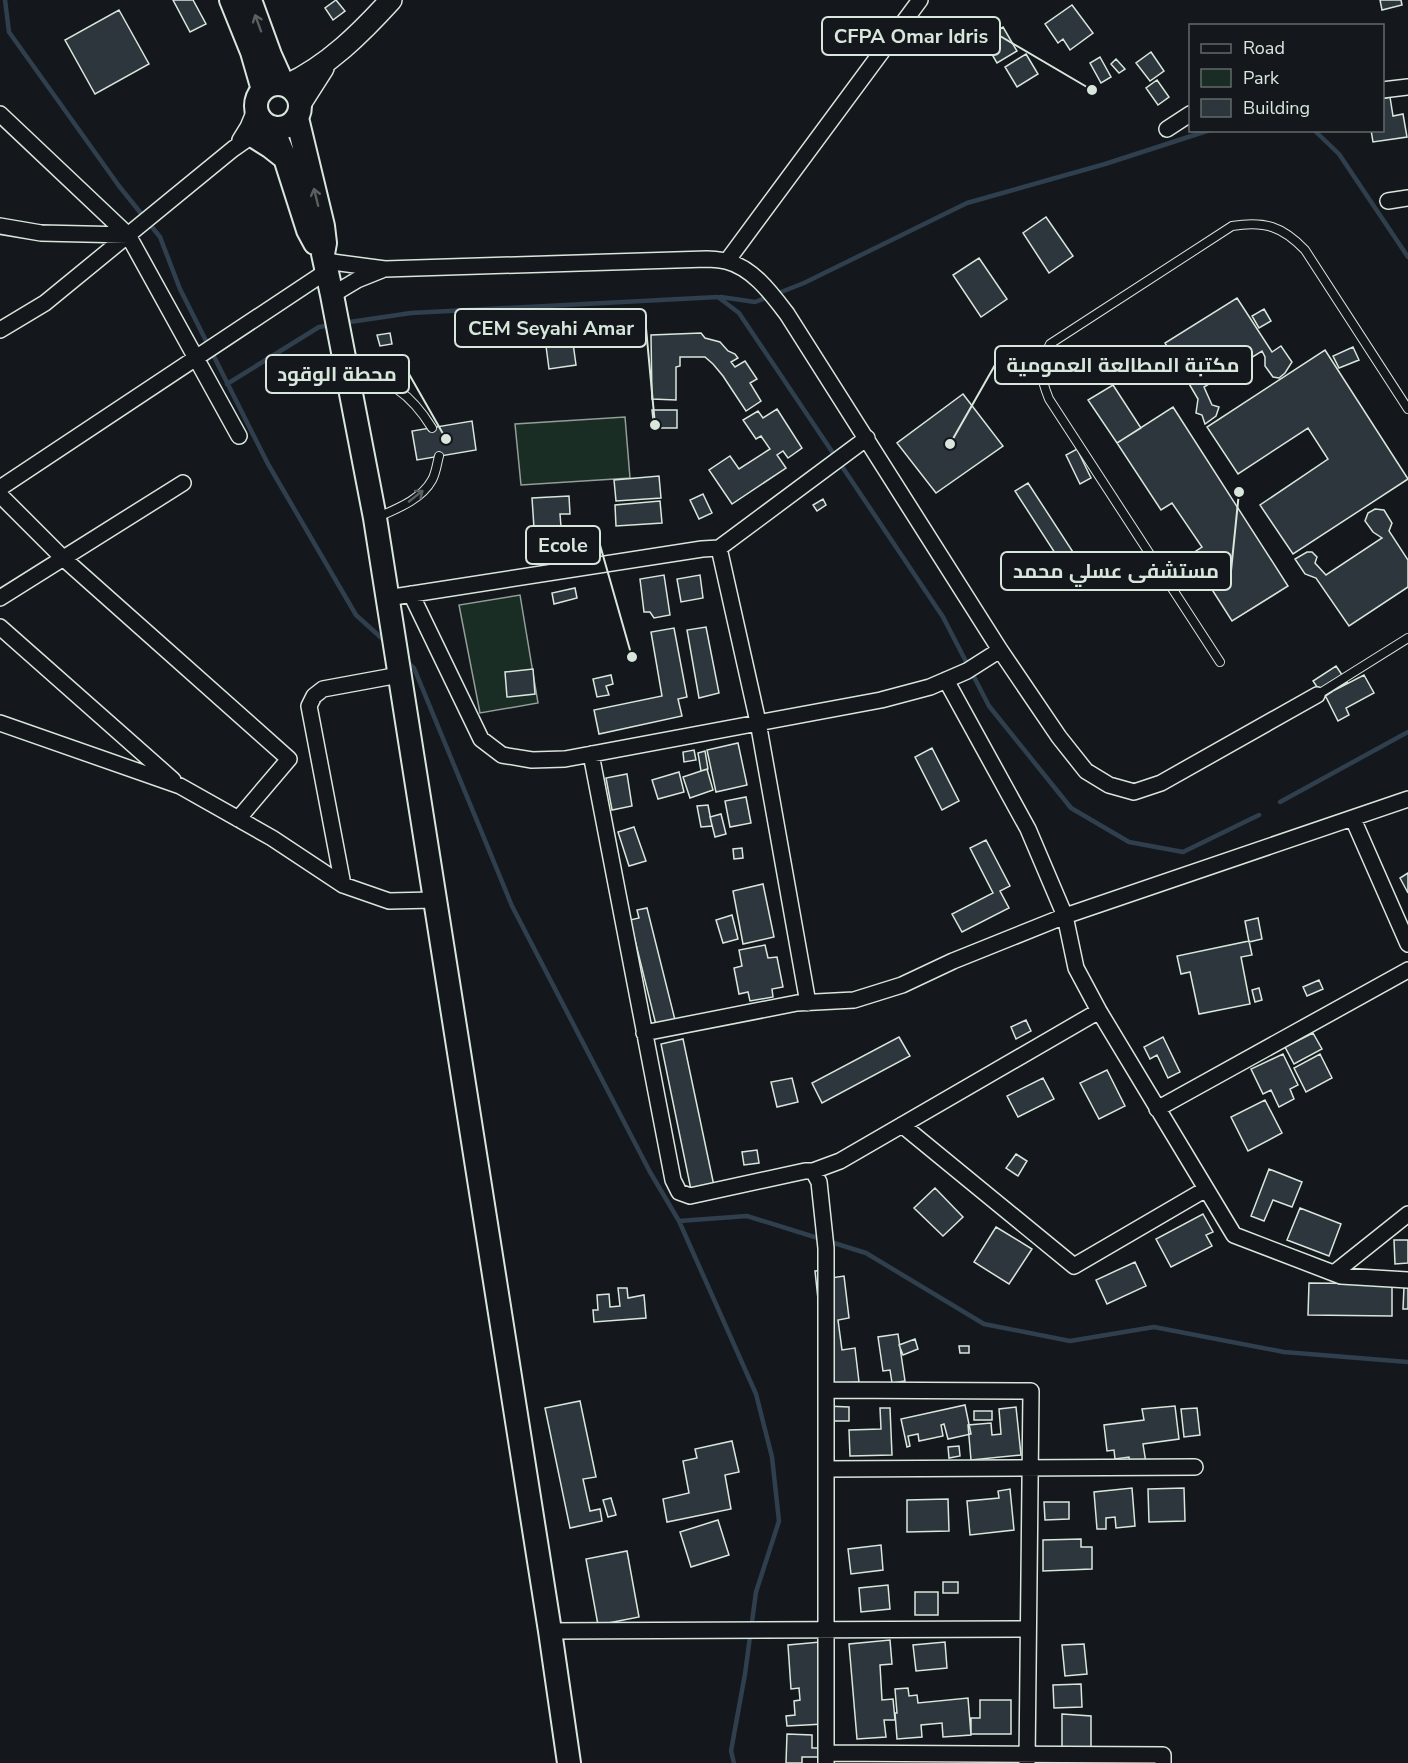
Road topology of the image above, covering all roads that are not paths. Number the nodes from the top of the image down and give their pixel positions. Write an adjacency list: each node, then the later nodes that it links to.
1 (231, 0): 8 (main road)
2 (250, 0): 8 (main road, one-way to 2)
3 (391, 0): 5 (street)
4 (920, 0): 18 (street)
5 (328, 60): 8 (street); 9 (street)
6 (1408, 87): 7 (street)
7 (1384, 90)
8 (268, 108): 9 (main road); 9 (main road); 13 (street); 13 (street); 19 (main road)
9 (298, 111): 19 (main road, one-way to 9)
10 (0, 114): 17 (street)
11 (1189, 115): 12 (street)
12 (1167, 129)
13 (233, 149): 17 (street)
14 (1408, 198): 15 (street)
15 (1388, 201)
16 (0, 226): 17 (street)
17 (128, 235): 22 (street); 23 (street)
18 (727, 261): 20 (street); 28 (street)
19 (325, 262): 20 (street); 21 (main road); 23 (street)
20 (385, 269): 21 (street)
21 (332, 295): 24 (main road)
22 (0, 330)
23 (196, 358): 27 (street); 31 (street)
24 (346, 373): 26 (lane); 33 (main road)
25 (1408, 409): 42 (lane)
26 (432, 428)
27 (238, 436)
28 (867, 438): 34 (street); 41 (street)
29 (439, 456): 33 (lane, one-way to 29)
30 (183, 483): 35 (street)
31 (0, 488)
32 (0, 495): 35 (street)
33 (375, 518): 38 (main road)
34 (719, 548): 36 (street); 46 (street)
35 (63, 558): 37 (street); 51 (street)
36 (411, 594): 38 (street); 48 (street)
37 (0, 598)
38 (387, 598): 43 (main road)
39 (0, 627): 49 (street)
40 (1408, 638): 45 (lane)
41 (1000, 650): 44 (street); 45 (street)
42 (1220, 662)
43 (399, 675): 53 (street); 54 (main road)
44 (946, 680): 46 (street); 55 (street)
45 (1317, 695)
46 (758, 722): 48 (street); 58 (street)
47 (0, 723): 49 (street)
48 (591, 754): 60 (street)
49 (180, 786): 51 (street)
50 (1408, 799): 52 (street)
51 (238, 819): 53 (street)
52 (1353, 819): 55 (street); 56 (street)
53 (343, 885): 54 (street)
54 (434, 900): 74 (main road)
55 (1065, 916): 58 (street); 59 (street)
56 (1408, 944)
57 (1408, 970): 61 (street)
58 (808, 1003): 60 (street)
59 (1099, 1011): 61 (street); 62 (street)
60 (644, 1033): 63 (street)
61 (1157, 1109): 64 (street)
62 (902, 1125): 63 (street); 64 (street)
63 (813, 1171): 68 (street)
64 (1206, 1189): 66 (street)
65 (1408, 1214): 66 (street)
66 (1334, 1273): 67 (street)
67 (1408, 1280)
68 (826, 1390): 70 (street); 71 (street)
69 (1195, 1467): 71 (street)
70 (826, 1468): 71 (street); 73 (street)
71 (1030, 1468): 72 (street)
72 (1028, 1629): 73 (street); 76 (street)
73 (826, 1630): 74 (street); 75 (street)
74 (550, 1631): 77 (main road)
75 (826, 1758): 76 (street)
76 (1027, 1759): 78 (street)
77 (569, 1763)
78 (1163, 1763)

